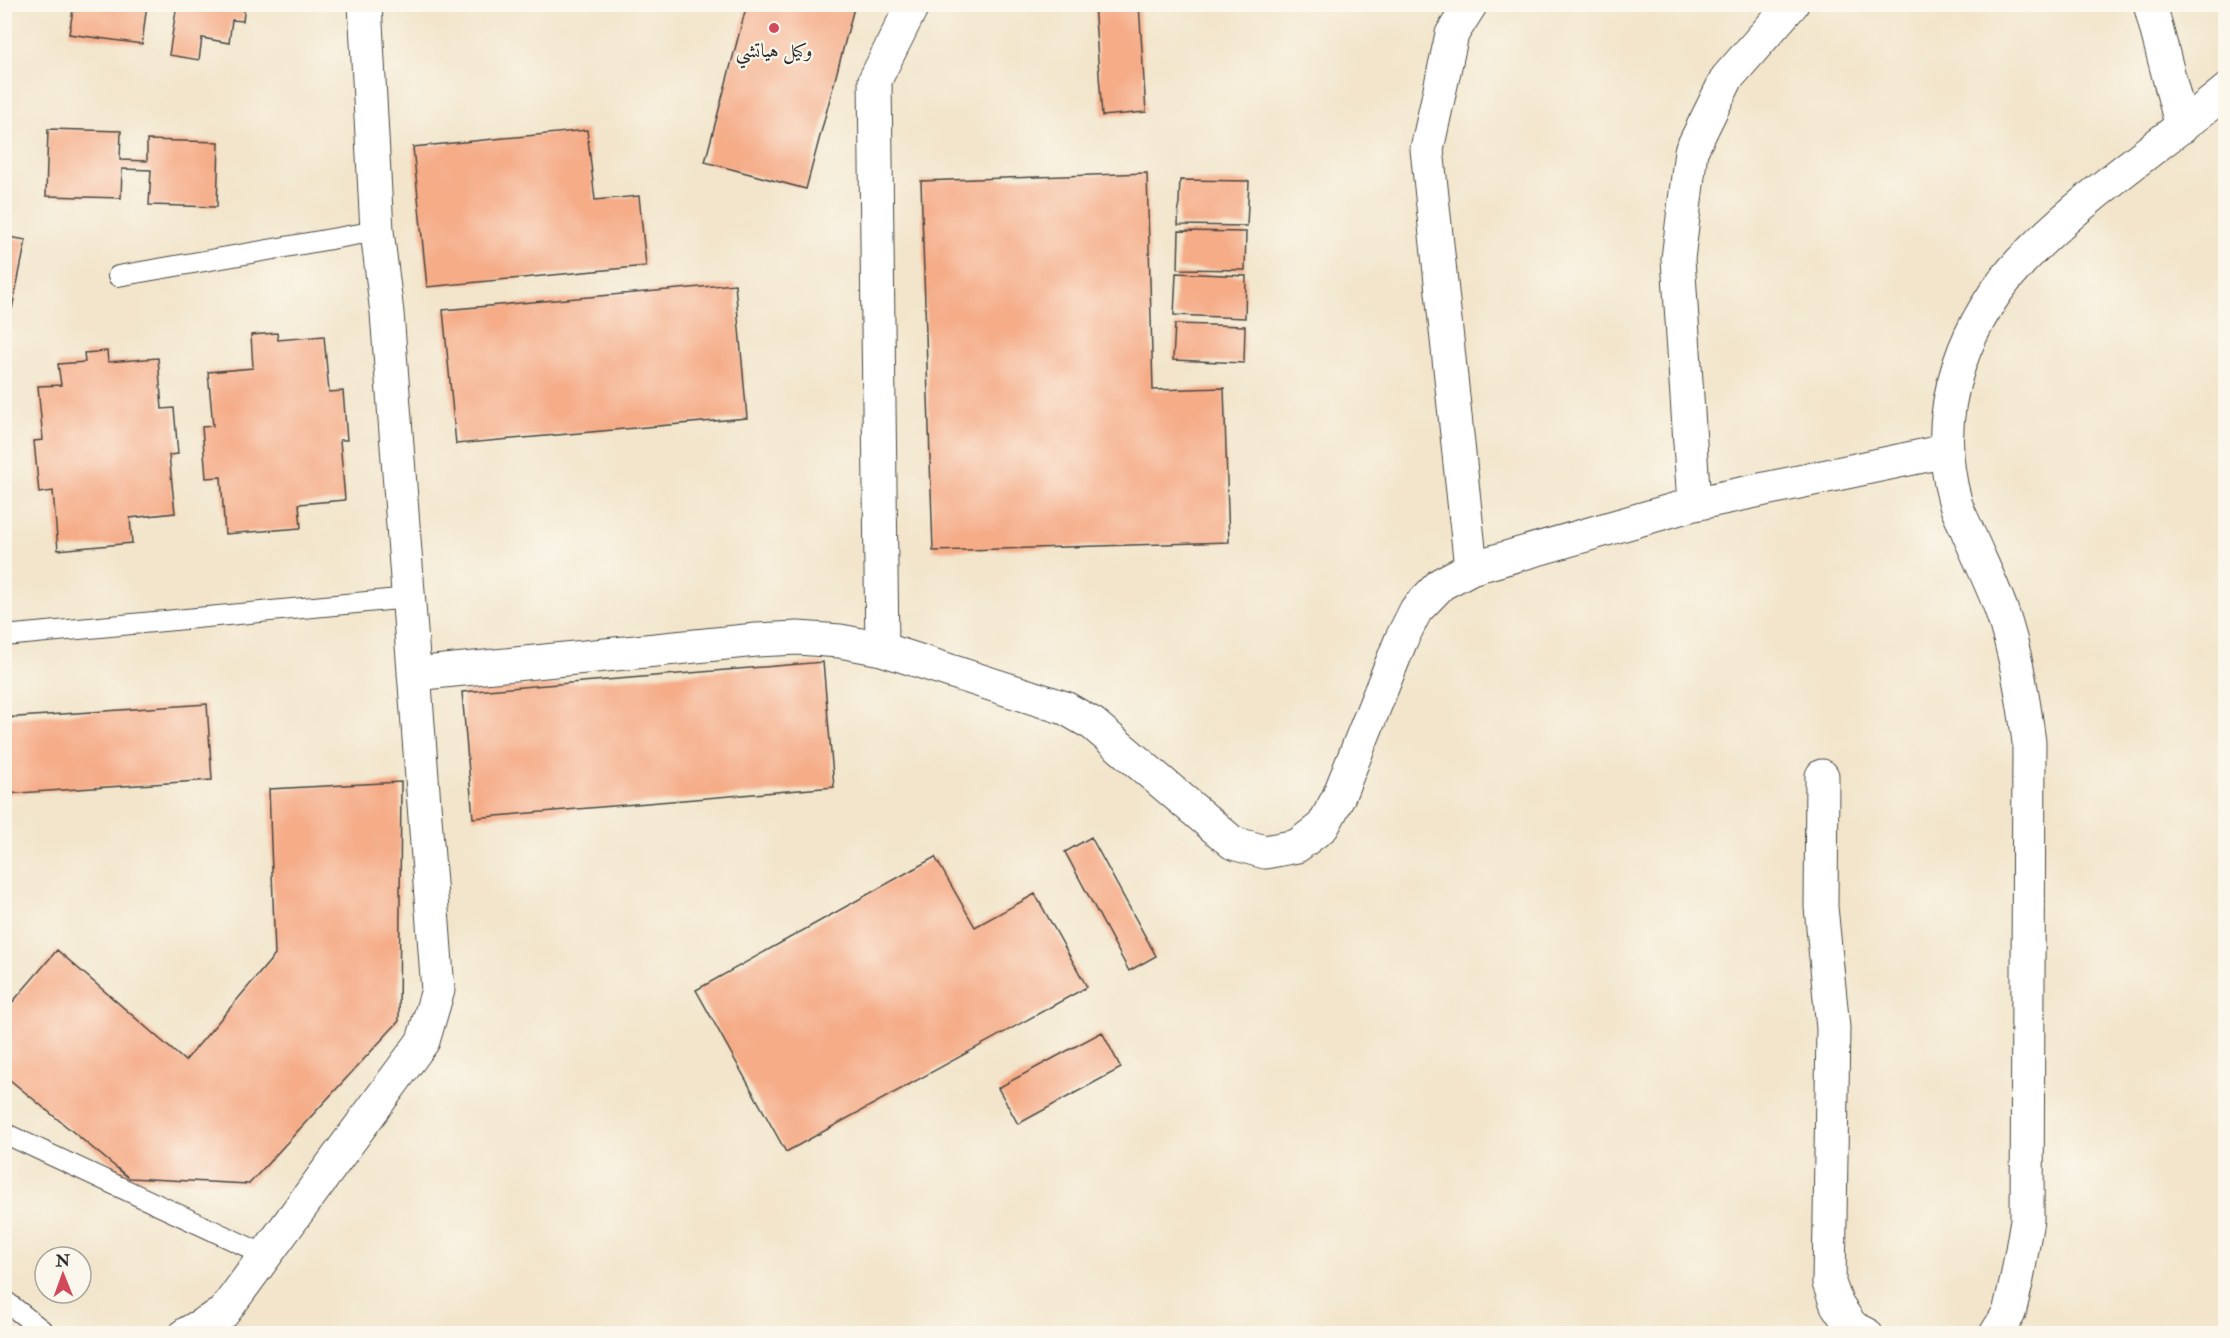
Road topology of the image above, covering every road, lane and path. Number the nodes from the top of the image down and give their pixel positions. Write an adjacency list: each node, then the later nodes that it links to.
1 (365, 4): 8 (street)
2 (913, 4): 15 (street)
3 (1471, 4): 12 (street)
4 (1792, 4): 11 (street)
5 (2150, 4): 7 (street)
6 (2226, 91): 7 (street)
7 (2182, 127): 10 (street)
8 (377, 231): 9 (lane); 13 (street)
9 (118, 276)
10 (1946, 451): 11 (street); 24 (street)
11 (1694, 504): 12 (street)
12 (1471, 568): 15 (street)
13 (409, 598): 14 (lane); 16 (street)
14 (4, 636)
15 (882, 649): 16 (street)
16 (414, 674): 19 (street)
17 (1822, 776): 23 (street)
18 (4, 1133): 19 (lane)
19 (265, 1255): 22 (street)
20 (4, 1300): 21 (lane)
21 (47, 1334)
22 (186, 1334)
23 (1866, 1334)
24 (1996, 1334)

